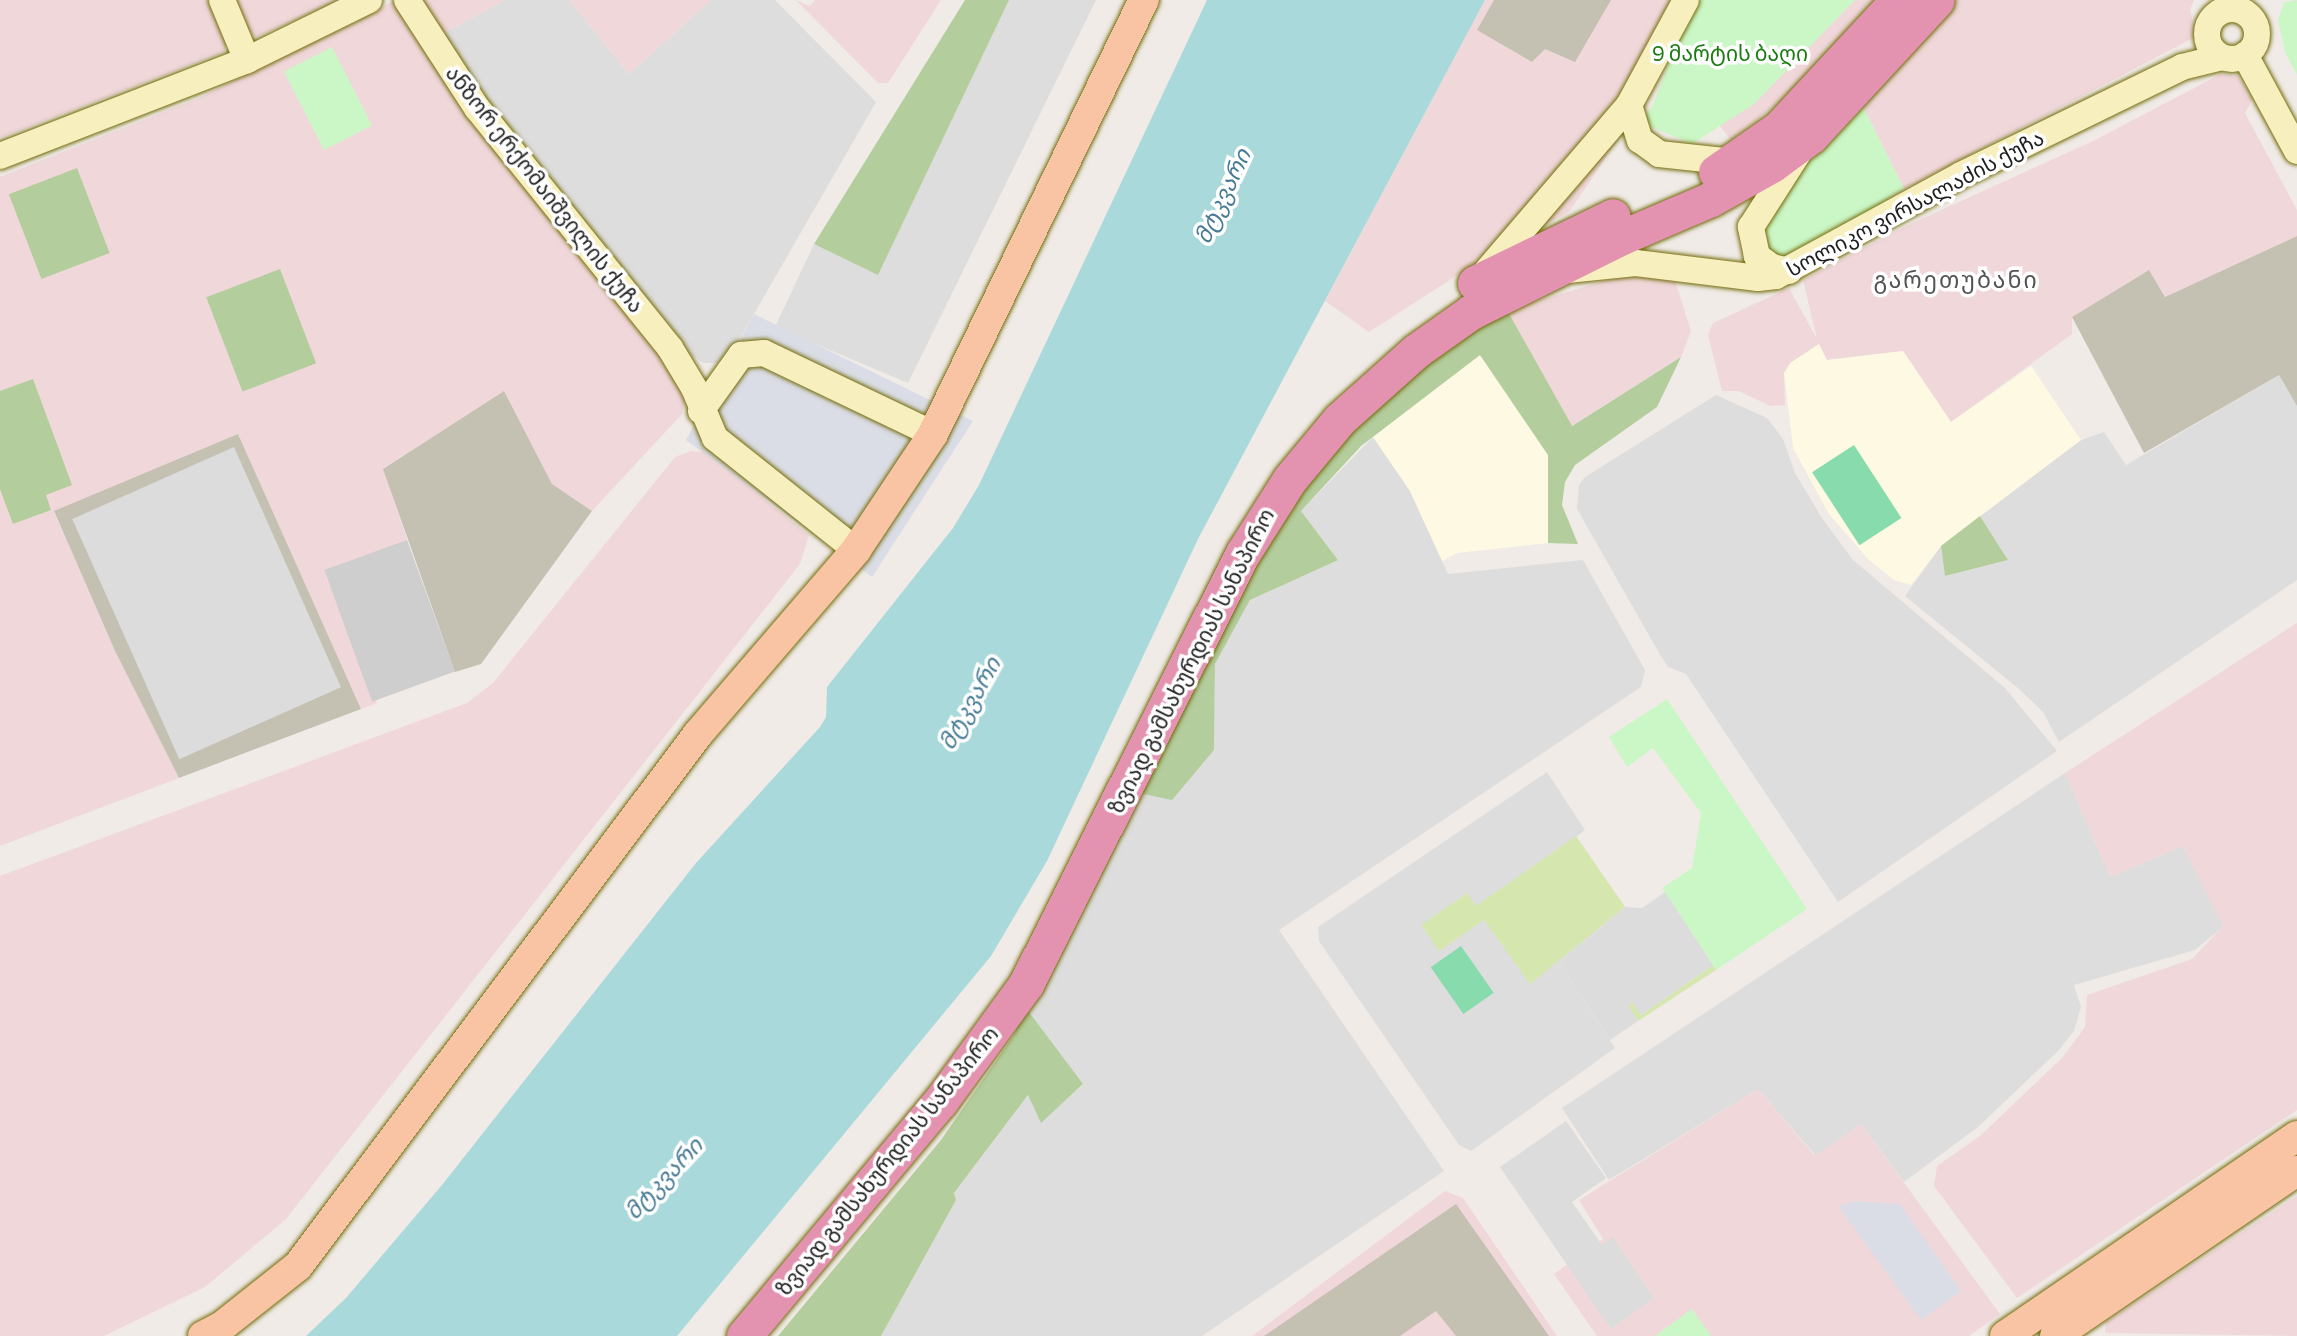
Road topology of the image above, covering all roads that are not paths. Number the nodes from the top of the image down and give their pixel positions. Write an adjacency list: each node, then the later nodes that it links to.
1 (222, 0): 11 (street)
2 (369, 0): 11 (street)
3 (407, 0): 22 (street, ანზორ ერქომაიშვილის ქუჩა)
4 (1144, 0): 24 (main road)
5 (1686, 0): 13 (street)
6 (1898, 0): 17 (highway, ზვიად გამსახურდიას სანაპირო)
7 (1937, 0): 14 (highway, ზვიად გამსახურდიას სანაპირო)
8 (2254, 10): 9 (street); 10 (street)
9 (2214, 16): 10 (street); 12 (street)
10 (2234, 56): 12 (street, სოლიკო ვირსალაძის ქუჩა); 15 (street)
11 (247, 60): 16 (street)
12 (2182, 67): 18 (street, სოლიკო ვირსალაძის ქუჩა)
13 (1629, 105): 17 (street); 20 (street)
14 (1811, 136): 18 (street); 19 (highway, ზვიად გამსახურდიას სანაპირო)
15 (2297, 151)
16 (0, 156)
17 (1734, 162): 20 (highway, ზვიად გამსახურდიას სანაპირო)
18 (1788, 271): 19 (street, სოლიკო ვირსალაძის ქუჩა)
19 (1551, 272): 30 (highway, ზვიად გამსახურდიას სანაპირო)
20 (1477, 281): 29 (highway, ზვიად გამსახურდიას სანაპირო)
21 (736, 362): 22 (street); 23 (street); 24 (street)
22 (687, 376): 23 (street, ანზორ ერქომაიშვილის ქუჩა)
23 (701, 411): 25 (street, ანზორ ერქომაიშვილის ქუჩა)
24 (933, 434): 25 (main road)
25 (856, 550): 28 (main road)
26 (2297, 1136): 31 (main road)
27 (2297, 1171): 32 (main road)
28 (203, 1336)
29 (718, 1336)
30 (744, 1336)
31 (2005, 1336)
32 (2055, 1336)

